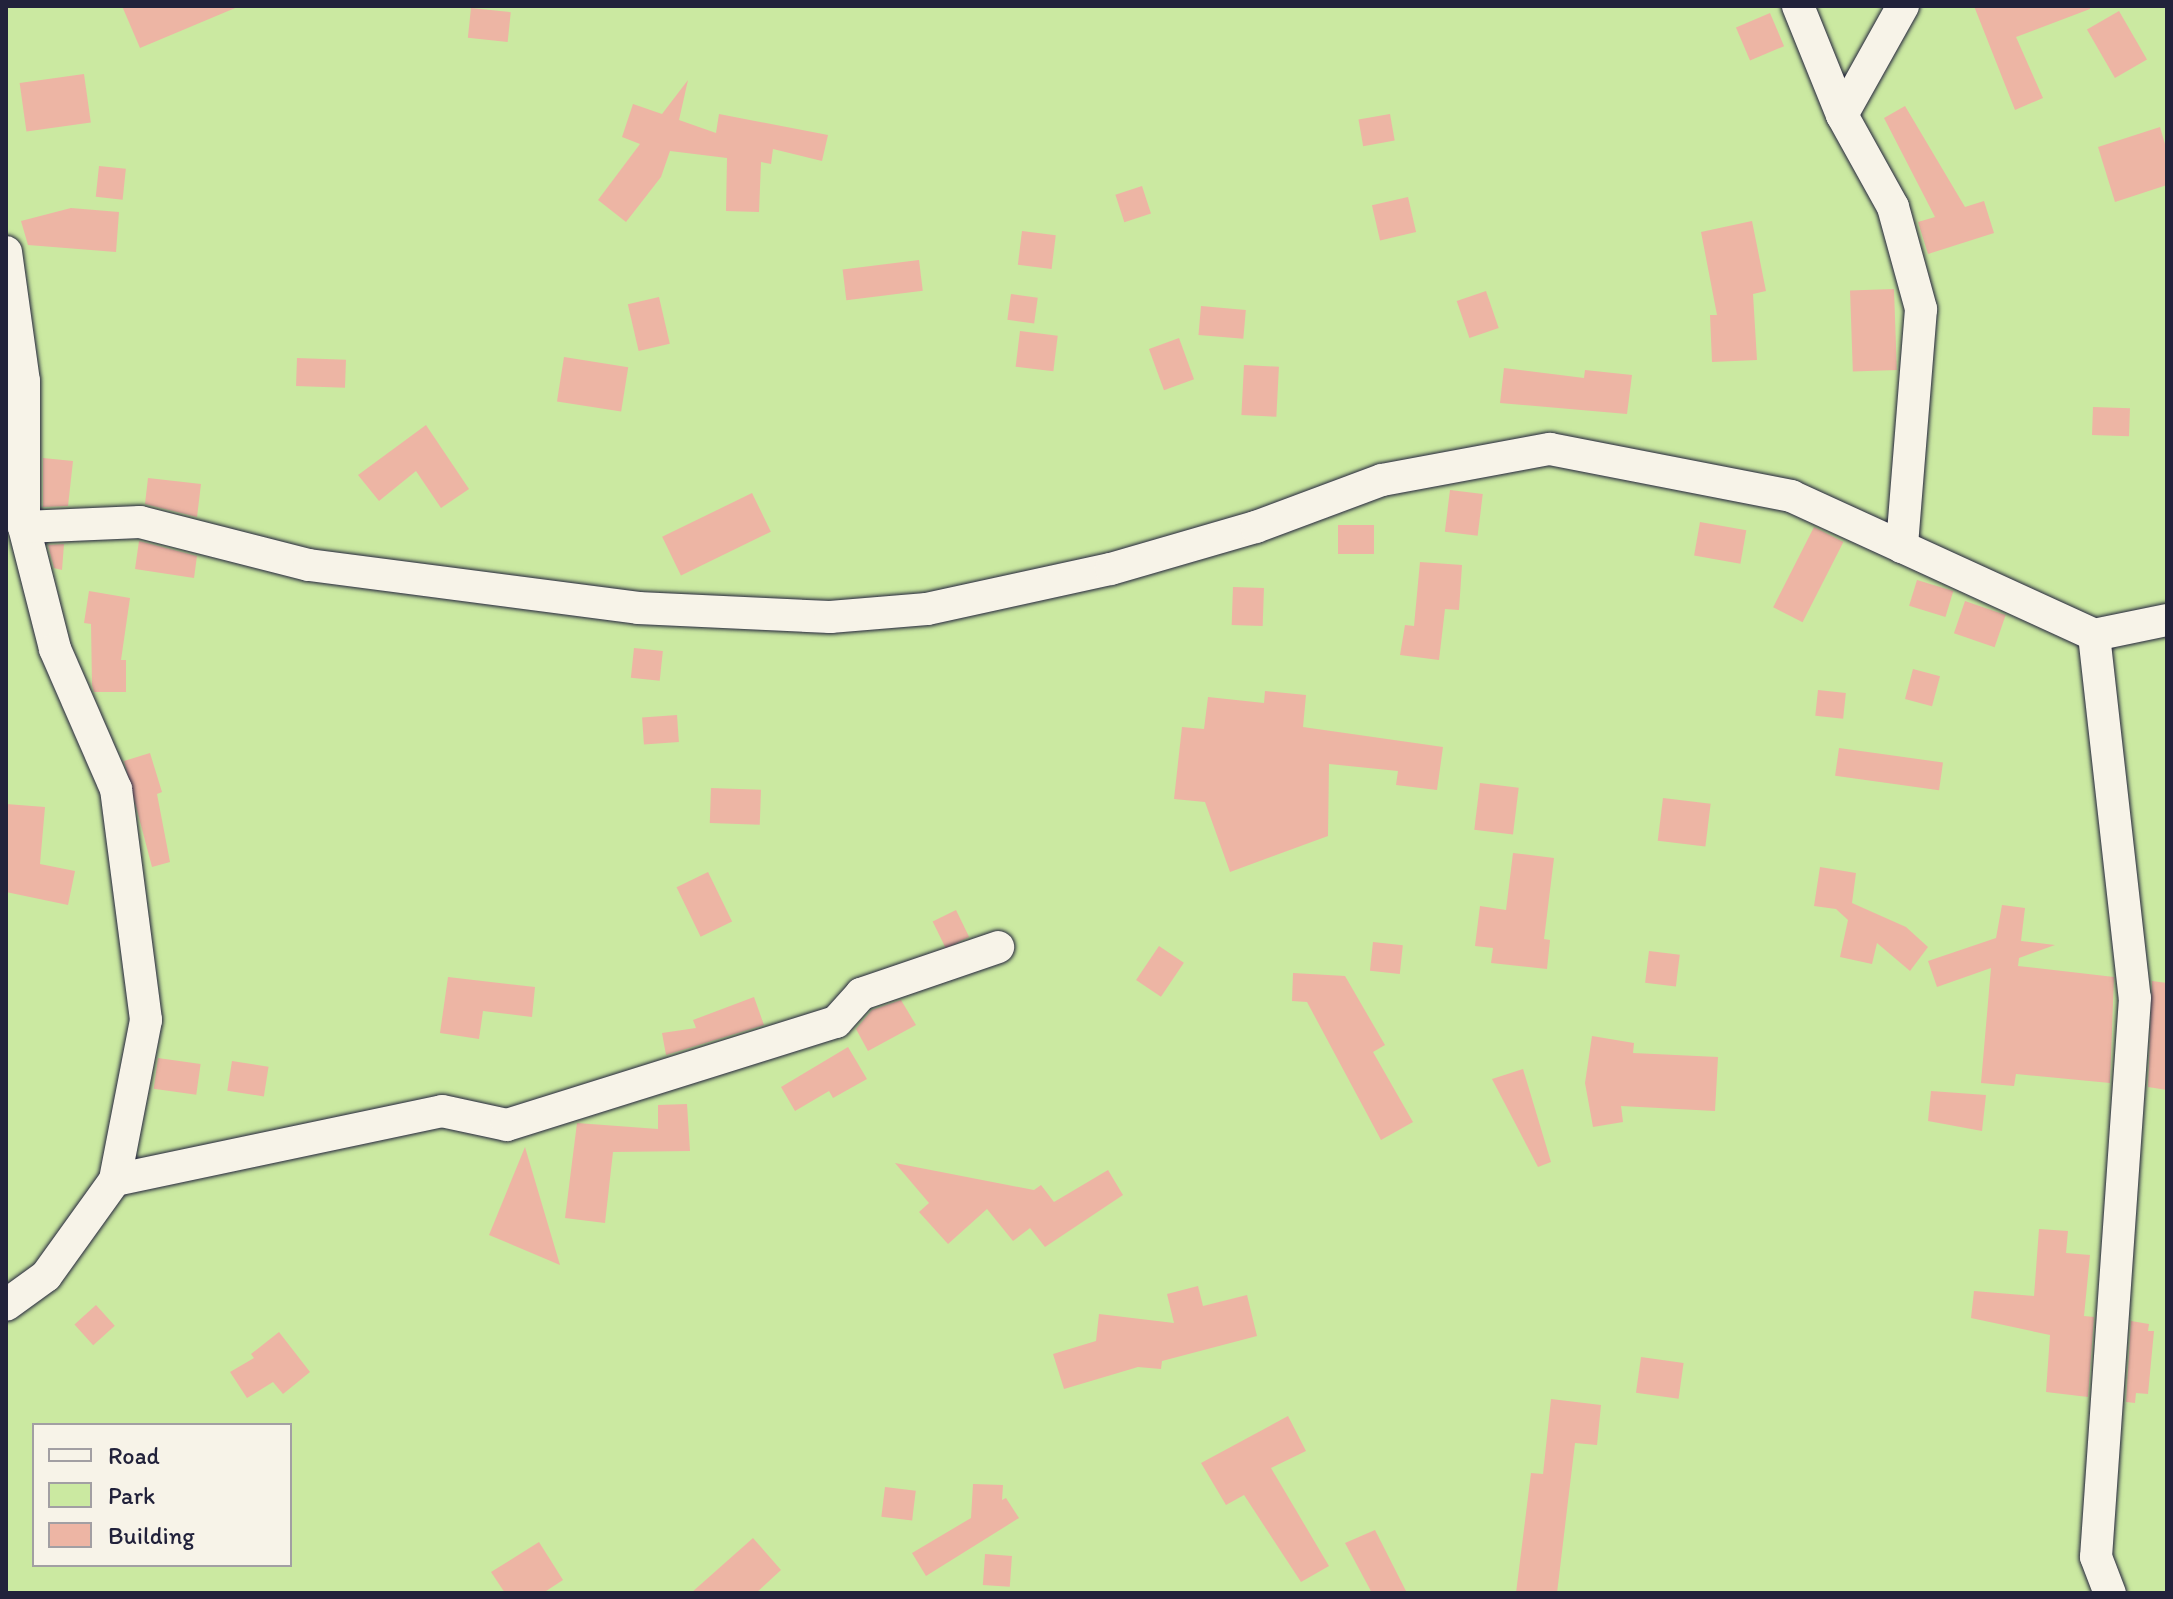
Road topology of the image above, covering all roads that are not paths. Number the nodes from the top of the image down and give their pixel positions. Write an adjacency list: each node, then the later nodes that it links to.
1 (1798, 6): 3 (street)
2 (1903, 6): 3 (street)
3 (1842, 115): 6 (street)
4 (6, 252): 5 (street)
5 (24, 527): 6 (street); 10 (street)
6 (1902, 547): 8 (street)
7 (2167, 620): 8 (street)
8 (2094, 635): 12 (street)
9 (998, 947): 10 (street)
10 (115, 1180): 11 (street)
11 (6, 1305)
12 (2110, 1593)

